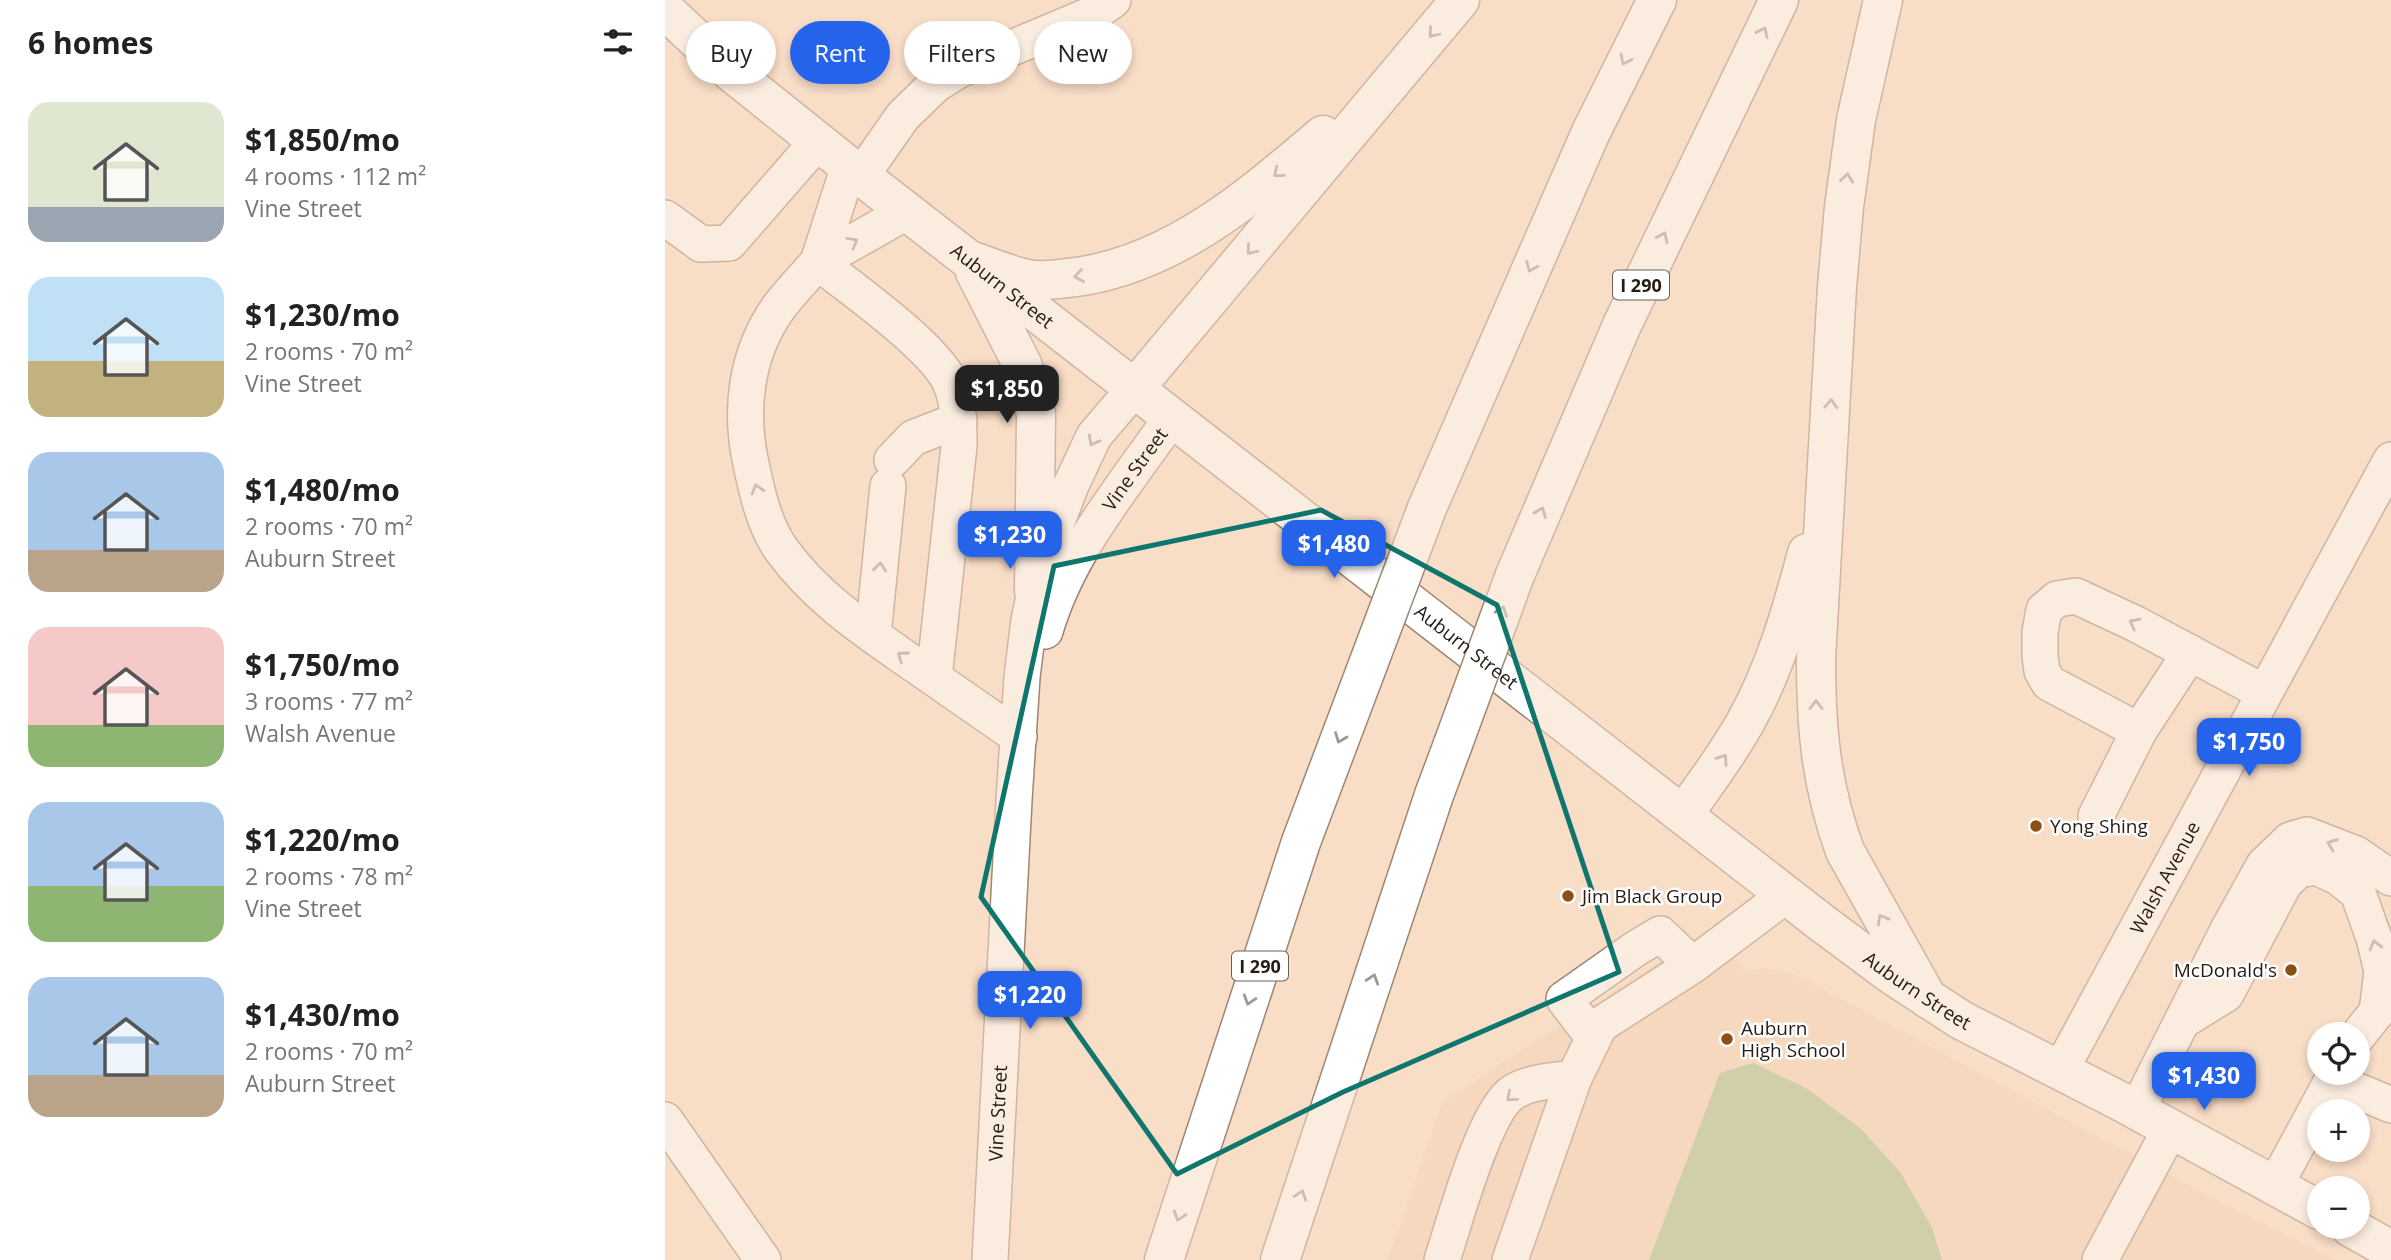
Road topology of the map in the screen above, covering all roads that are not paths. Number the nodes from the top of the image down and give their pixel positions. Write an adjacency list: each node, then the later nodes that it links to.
1 (1113, 0): 9 (street)
2 (1460, 0): 7 (main road, one-way to 7)
3 (1657, 0): 50 (main road, I 290, one-way to 50, bridge)
4 (1779, 0): 51 (main road, I 290, one-way to 4, bridge)
5 (1884, 0): 17 (main road, one-way to 5)
6 (665, 10): 8 (main road, Auburn Street)
7 (1405, 66): 12 (main road, one-way to 12); 14 (main road, one-way to 14)
8 (818, 141): 9 (main road, Auburn Street); 11 (street)
9 (855, 171): 10 (main road, Auburn Street); 13 (street)
10 (908, 211): 12 (main road, Auburn Street); 13 (street, one-way to 10)
11 (665, 218)
12 (969, 260): 14 (main road, Auburn Street); 19 (main road)
13 (817, 262): 16 (street); 20 (street, one-way to 13)
14 (1135, 388): 15 (main road, Auburn Street); 19 (street, Vine Street, one-way to 19)
15 (1172, 417): 26 (street, Vine Street); 27 (main road, Auburn Street)
16 (959, 420): 20 (street, one-way to 16); 22 (street)
17 (1829, 452): 27 (main road, one-way to 17); 33 (main road, one-way to 17)
18 (2391, 460): 23 (street, Walsh Avenue)
19 (1034, 591): 25 (street, Vine Street)
20 (873, 635): 22 (street, one-way to 20)
21 (2190, 653): 23 (street); 24 (street); 24 (street, one-way to 24)
22 (934, 678): 25 (street)
23 (2263, 692): 36 (street, Walsh Avenue)
24 (2139, 731): 28 (street)
25 (1019, 737): 26 (street, Vine Street)
26 (1014, 800): 49 (street, Vine Street)
27 (1683, 815): 31 (main road, Auburn Street)
28 (2096, 816)
29 (2338, 877): 32 (street); 34 (street, one-way to 29); 35 (street)
30 (2391, 878): 35 (street, one-way to 35)
31 (1786, 895): 33 (main road, Auburn Street); 37 (street)
32 (2391, 904)
33 (1928, 999): 36 (main road, Auburn Street)
34 (2375, 1014)
35 (2183, 1021): 41 (street)
36 (2060, 1071): 41 (main road, Auburn Street)
37 (1574, 1078): 52 (street, one-way to 52); 53 (street)
38 (2329, 1085): 44 (street)
39 (2352, 1085): 40 (street)
40 (2391, 1105)
41 (2137, 1110): 43 (main road, Auburn Street)
42 (665, 1120): 48 (street)
43 (2171, 1128): 44 (main road, Auburn Street); 54 (street)
44 (2275, 1185): 45 (main road, Auburn Street)
45 (2307, 1203)
46 (2370, 1238): 47 (main road)
47 (2391, 1250)
48 (763, 1260)
49 (990, 1260)
50 (1164, 1260)
51 (1280, 1260)
52 (1442, 1260)
53 (1510, 1260)
54 (2100, 1260)

